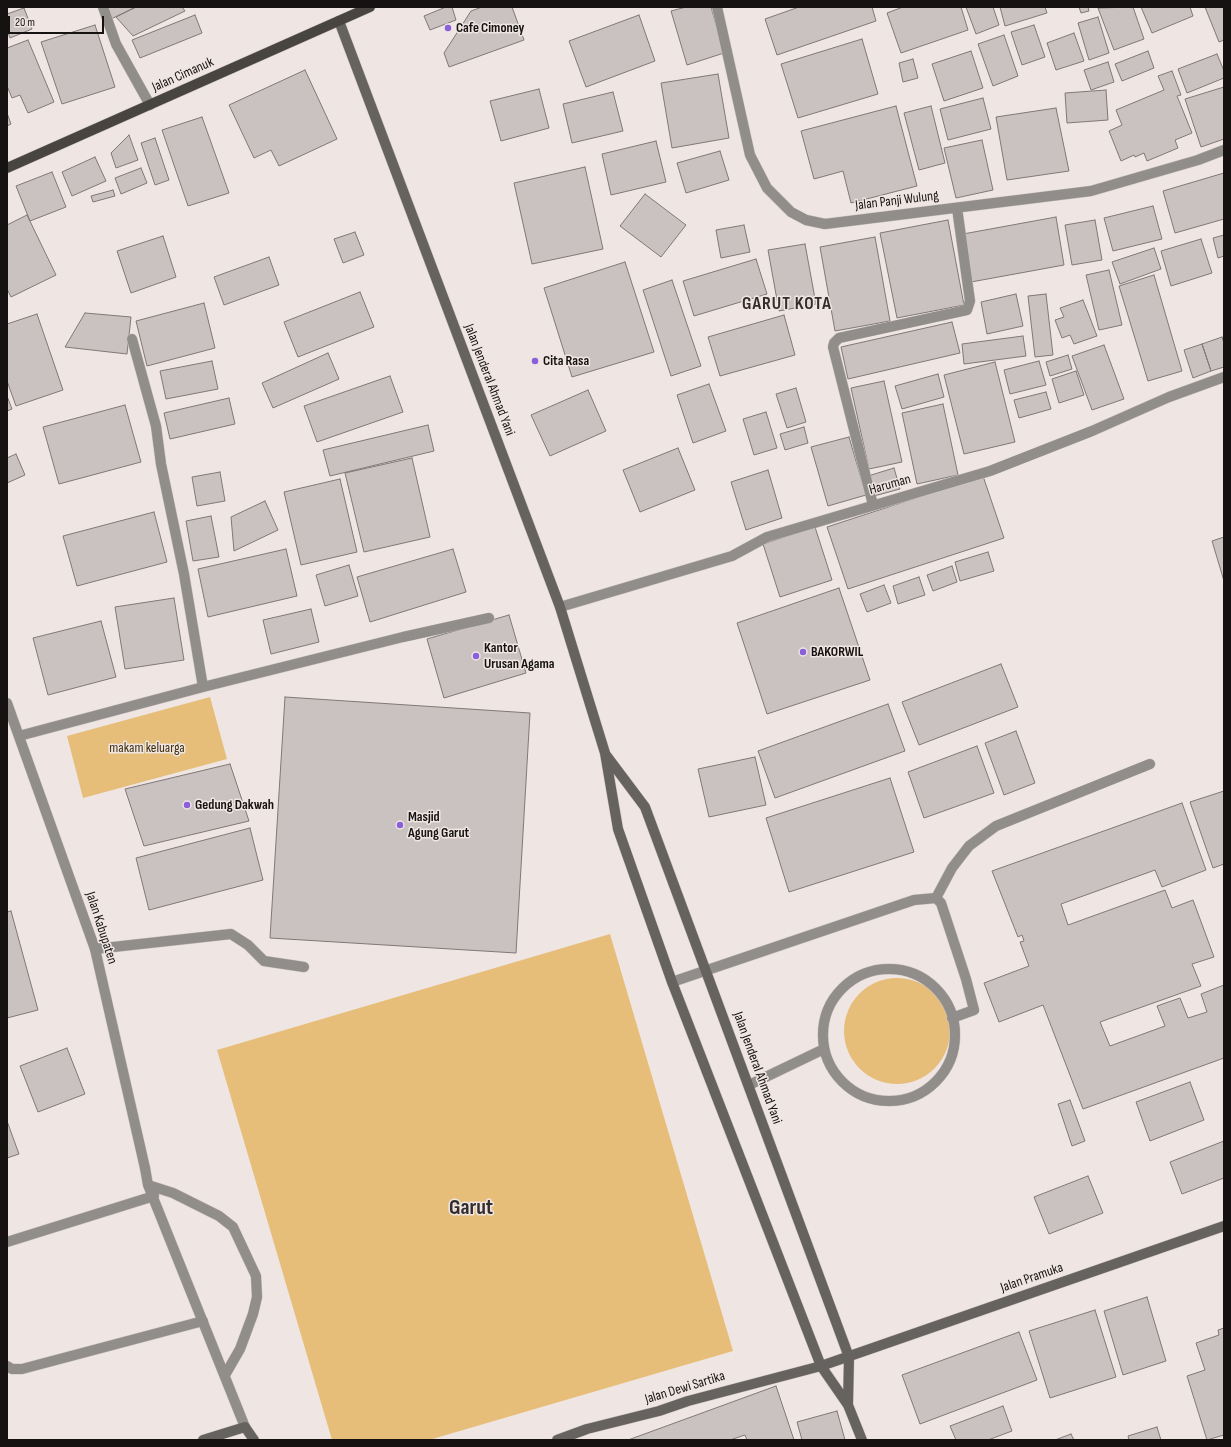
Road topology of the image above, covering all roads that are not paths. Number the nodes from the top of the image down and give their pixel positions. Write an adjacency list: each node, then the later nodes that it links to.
1 (103, 7): 5 (street)
2 (370, 7): 4 (main road, Jalan Cimanuk)
3 (717, 7): 8 (street, Jalan Panji Wulung)
4 (339, 21): 5 (main road, Jalan Cimanuk); 12 (main road, Jalan Jenderal Ahmad Yani)
5 (150, 105): 7 (main road, Jalan Cimanuk)
6 (1224, 150): 8 (street, Jalan Panji Wulung)
7 (7, 168)
8 (957, 208): 11 (street)
9 (132, 339): 14 (street)
10 (1224, 377): 11 (street, Haruman)
11 (873, 505): 12 (street, Haruman)
12 (560, 607): 18 (main road, Jalan Jenderal Ahmad Yani)
13 (488, 618): 14 (street)
14 (203, 687): 17 (street)
15 (7, 703): 16 (street, Jalan Kabupaten)
16 (9, 714): 17 (street, Jalan Kabupaten)
17 (19, 736): 21 (street, Jalan Kabupaten)
18 (605, 753): 23 (main road, Jalan Jenderal Ahmad Yani); 24 (main road, Jalan Jenderal Ahmad Yani)
19 (1150, 764): 20 (street)
20 (936, 898): 23 (street); 25 (street)
21 (95, 948): 22 (street); 28 (street, Jalan Kabupaten)
22 (304, 967)
23 (706, 971): 24 (street); 27 (main road, Jalan Jenderal Ahmad Yani)
24 (672, 982): 35 (main road, Jalan Jenderal Ahmad Yani)
25 (952, 1018): 26 (street); 26 (street)
26 (824, 1049): 27 (street)
27 (749, 1085): 33 (main road, Jalan Jenderal Ahmad Yani)
28 (148, 1185): 29 (street, Jalan Kabupaten); 36 (street)
29 (154, 1196): 31 (street); 32 (street, Jalan Kabupaten)
30 (1224, 1226): 33 (main road, Jalan Pramuka)
31 (7, 1242)
32 (203, 1321): 34 (street); 36 (street, Jalan Kabupaten)
33 (849, 1357): 35 (main road, Jalan Pramuka); 37 (main road, Jalan Jenderal Ahmad Yani)
34 (7, 1366)
35 (821, 1366): 37 (main road, Jalan Jenderal Ahmad Yani); 41 (main road, Jalan Dewi Sartika)
36 (225, 1375): 38 (street, Jalan Kabupaten)
37 (848, 1405): 42 (main road, Jalan Jenderal Ahmad Yani)
38 (245, 1427): 39 (main road); 40 (main road)
39 (203, 1440)
40 (254, 1440)
41 (557, 1440)
42 (862, 1440)

